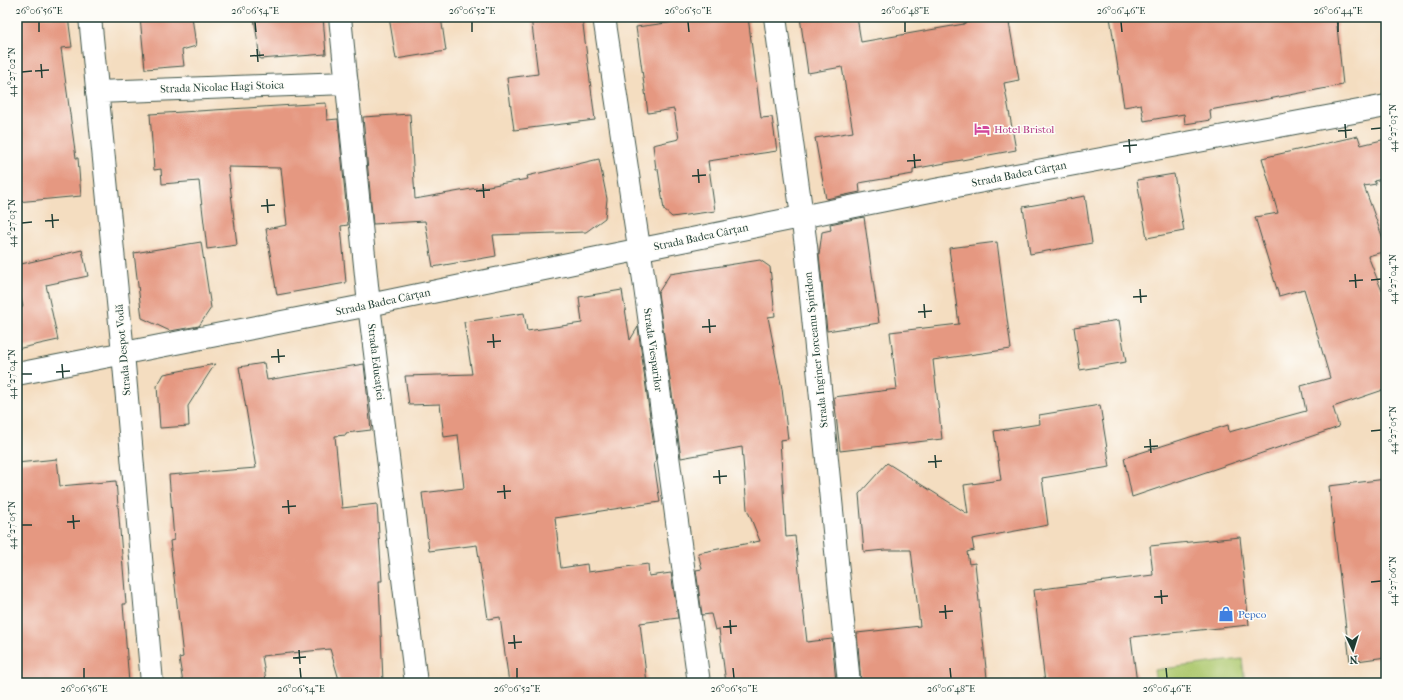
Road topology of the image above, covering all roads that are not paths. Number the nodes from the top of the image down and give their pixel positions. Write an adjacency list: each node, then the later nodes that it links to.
1 (90, 17): 6 (street, Strada Despot Vodă)
2 (340, 17): 5 (street, Strada Educației)
3 (604, 17): 9 (street, Strada Viesparilor)
4 (775, 17): 8 (street, Strada Inginer Iorceanu Spiridon)
5 (347, 83): 6 (street, Strada Nicolae Hagi Stoica); 10 (street, Strada Educației)
6 (97, 92): 11 (street, Strada Despot Vodă)
7 (1386, 106): 8 (street, Strada Badea Cârțan)
8 (803, 216): 9 (street, Strada Badea Cârțan); 16 (street, Strada Inginer Iorceanu Spiridon)
9 (639, 250): 10 (street, Strada Badea Cârțan); 15 (street, Strada Viesparilor)
10 (369, 305): 11 (street, Strada Badea Cârțan); 14 (street, Strada Educației)
11 (123, 354): 12 (street, Strada Badea Cârțan); 13 (street, Strada Despot Vodă)
12 (17, 374)
13 (152, 683)
14 (416, 683)
15 (699, 683)
16 (849, 683)

